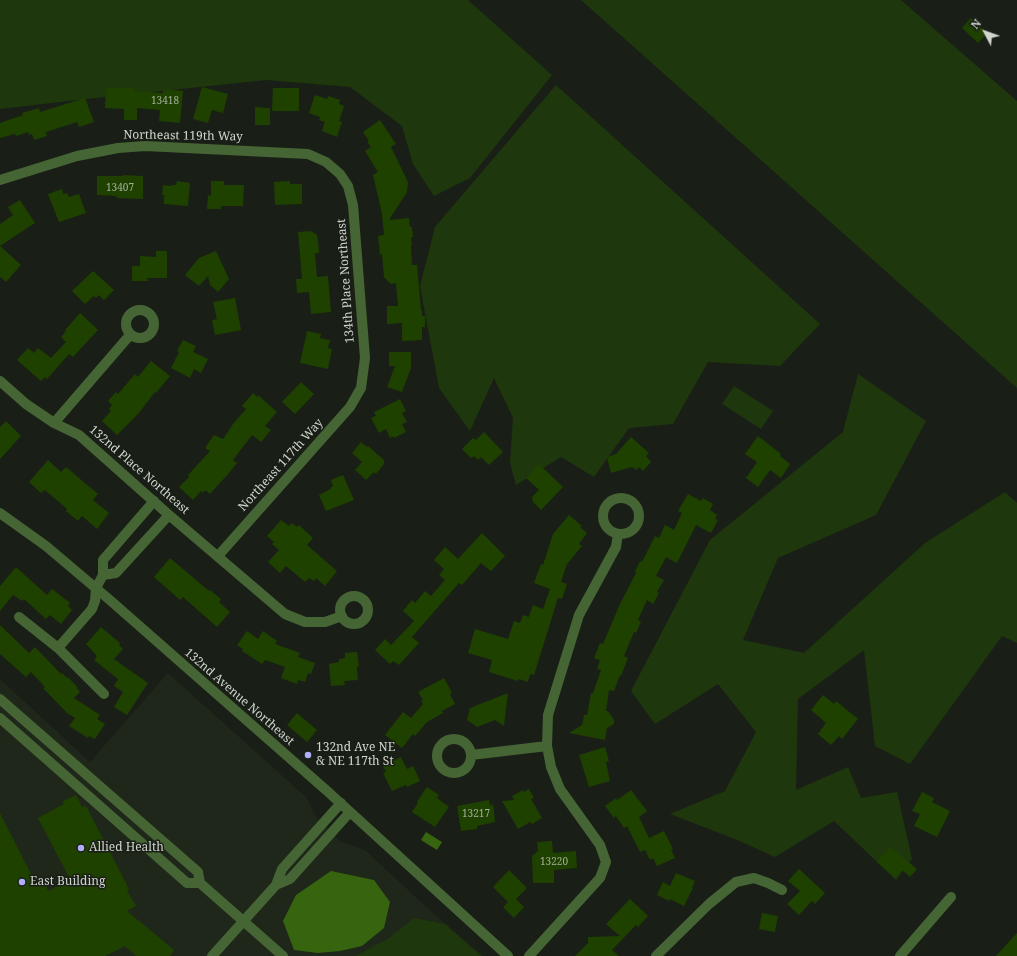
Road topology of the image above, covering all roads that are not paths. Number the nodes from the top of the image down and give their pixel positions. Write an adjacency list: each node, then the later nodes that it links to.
1 (340, 174): 2 (street, Northeast 119th Way); 5 (street, 134th Place Northeast)
2 (0, 180)
3 (130, 335): 6 (street)
4 (0, 381): 6 (street, 132nd Place Northeast)
5 (361, 388): 11 (street, Northeast 117th Way)
6 (54, 423): 7 (street, 132nd Place Northeast)
7 (154, 501): 9 (street, 132nd Place Northeast); 12 (street)
8 (0, 513): 13 (street, 132nd Avenue Northeast)
9 (169, 515): 11 (street, 132nd Place Northeast); 12 (street)
10 (618, 534): 20 (street)
11 (218, 556): 14 (street, 132nd Place Northeast)
12 (103, 575): 13 (street)
13 (96, 588): 16 (street); 22 (street, 132nd Avenue Northeast)
14 (342, 616)
15 (19, 617): 16 (street)
16 (58, 648): 17 (street)
17 (104, 694)
18 (0, 698): 24 (street)
19 (0, 718): 24 (street)
20 (547, 746): 21 (street); 32 (street)
21 (471, 755)
22 (341, 804): 23 (street, 132nd Avenue Northeast); 25 (street)
23 (350, 812): 25 (street); 31 (street, 132nd Avenue Northeast)
24 (200, 883): 28 (street)
25 (276, 885): 28 (street)
26 (782, 890): 33 (street)
27 (951, 897): 34 (street)
28 (243, 920): 29 (street); 30 (street)
29 (212, 956)
30 (283, 956)
31 (508, 956)
32 (529, 956)
33 (656, 956)
34 (900, 956)

